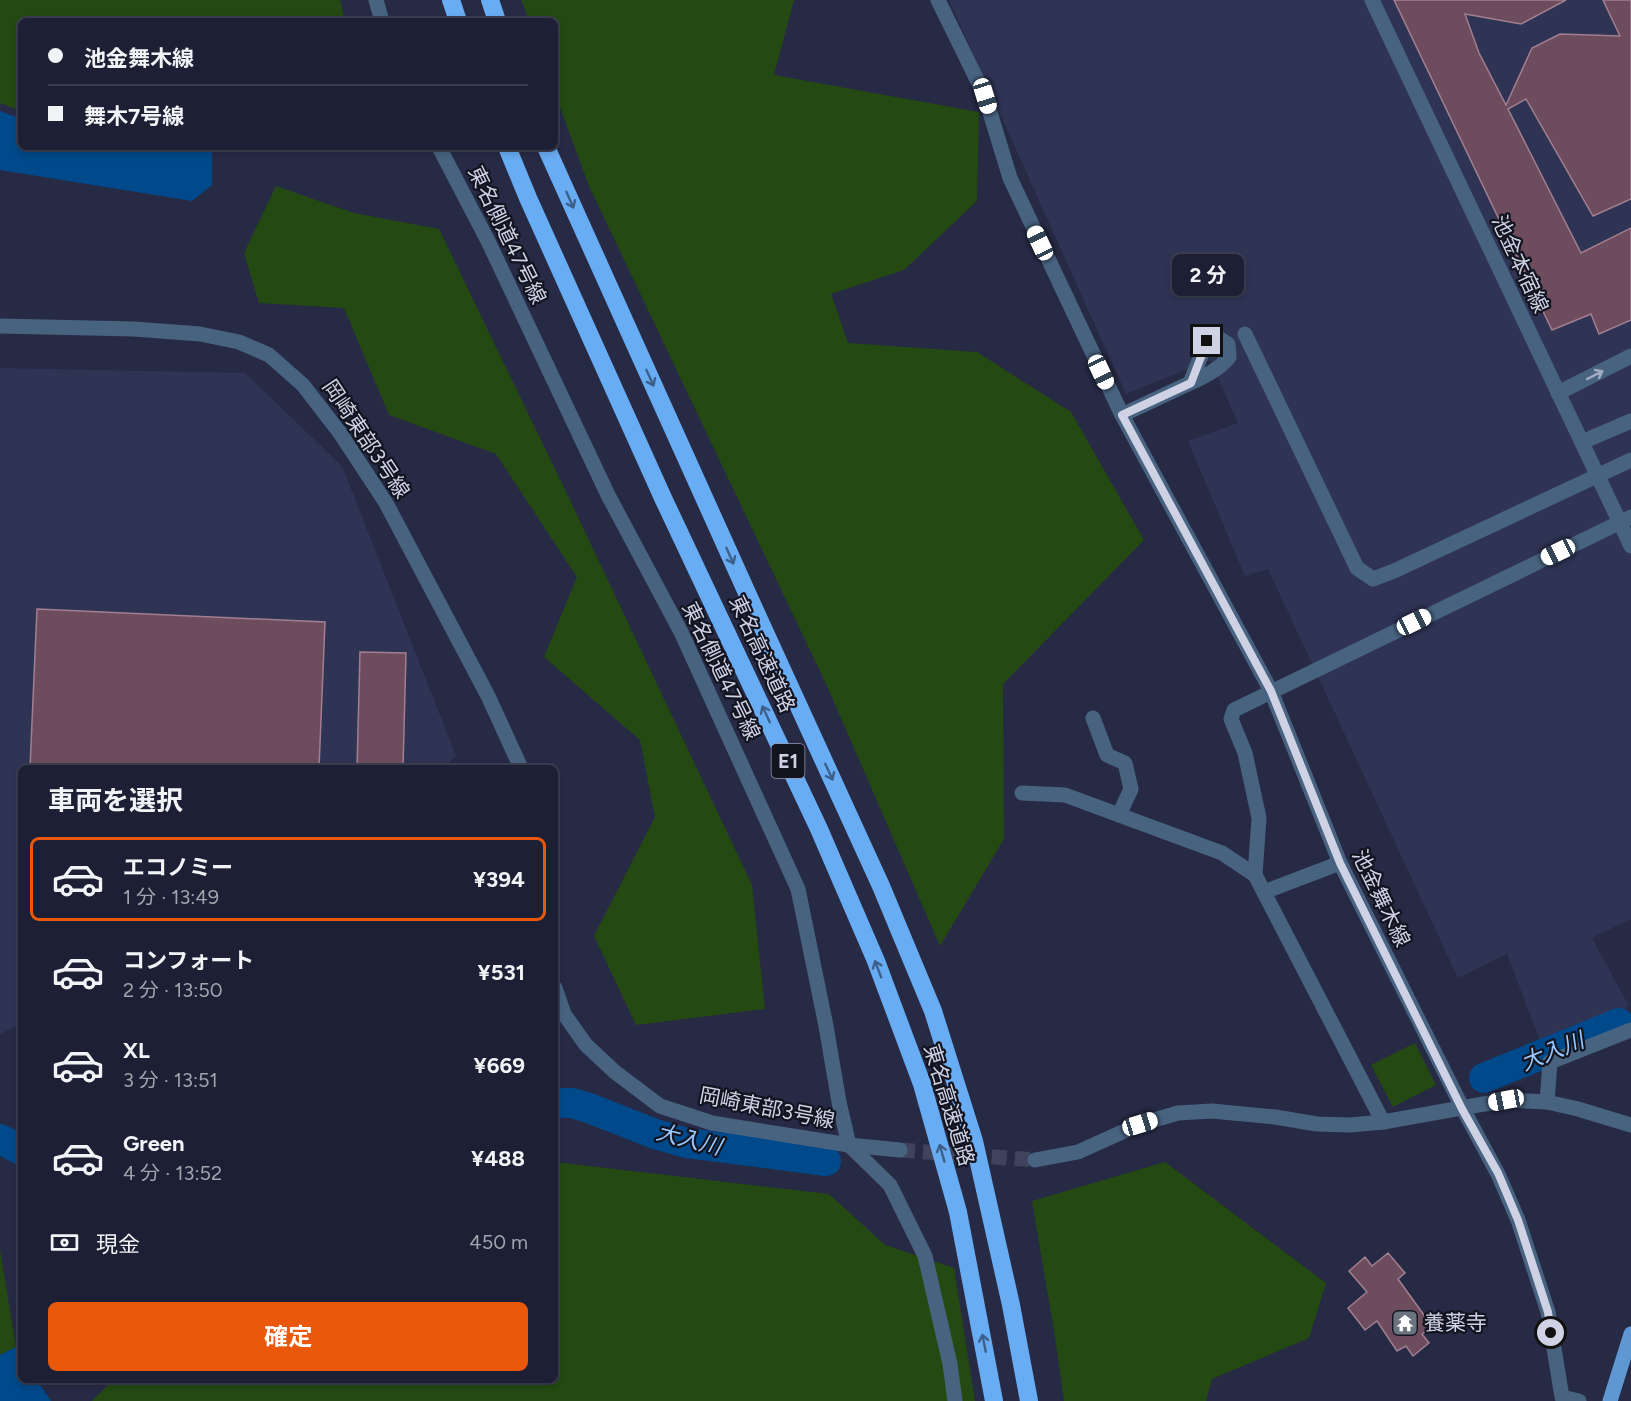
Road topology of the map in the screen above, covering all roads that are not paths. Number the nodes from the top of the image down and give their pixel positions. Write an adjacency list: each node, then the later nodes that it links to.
1 (376, 0): 6 (street)
2 (451, 0): 7 (highway)
3 (490, 0): 8 (highway)
4 (939, 0): 17 (street, 池金舞木線)
5 (1372, 0): 16 (street, 池金本宿線)
6 (381, 18)
7 (457, 18)
8 (496, 18)
9 (442, 150): 37 (street, 東名側道47号線)
10 (508, 150): 42 (highway, 東名高速道路 / E1, one-way to 10)
11 (547, 150): 43 (highway, 東名高速道路 / E1, one-way to 43)
12 (0, 326): 25 (street, 岡崎東部3号線)
13 (1245, 334): 20 (street, bridge)
14 (1631, 356): 16 (street, one-way to 14)
15 (1191, 383): 17 (street)
16 (1558, 393): 19 (street, 池金本宿線)
17 (1122, 415): 23 (street, 池金舞木線)
18 (1631, 420): 19 (street)
19 (1582, 442): 21 (street, 池金本宿線)
20 (1631, 460)
21 (1625, 520): 22 (street, 池金本宿線); 23 (street)
22 (1631, 546)
23 (1271, 691): 28 (street, 池金舞木線); 29 (street)
24 (1092, 718): 27 (street)
25 (520, 765)
26 (1022, 793): 27 (street)
27 (1119, 815): 29 (street)
28 (1340, 863): 30 (street); 34 (street, 池金舞木線)
29 (1255, 875): 30 (street)
30 (1264, 892): 35 (street)
31 (558, 997): 37 (street, 岡崎東部3号線)
32 (1631, 1030): 33 (street)
33 (1547, 1102): 34 (street); 36 (street)
34 (1462, 1109): 35 (street); 44 (street, 池金舞木線)
35 (1383, 1122): 39 (street)
36 (1631, 1125)
37 (849, 1145): 38 (street, 岡崎東部3号線); 41 (street)
38 (900, 1150)
39 (1035, 1160)
40 (1631, 1334): 45 (main road)
41 (955, 1401)
42 (994, 1401)
43 (1029, 1401)
44 (1579, 1401)
45 (1610, 1401)

